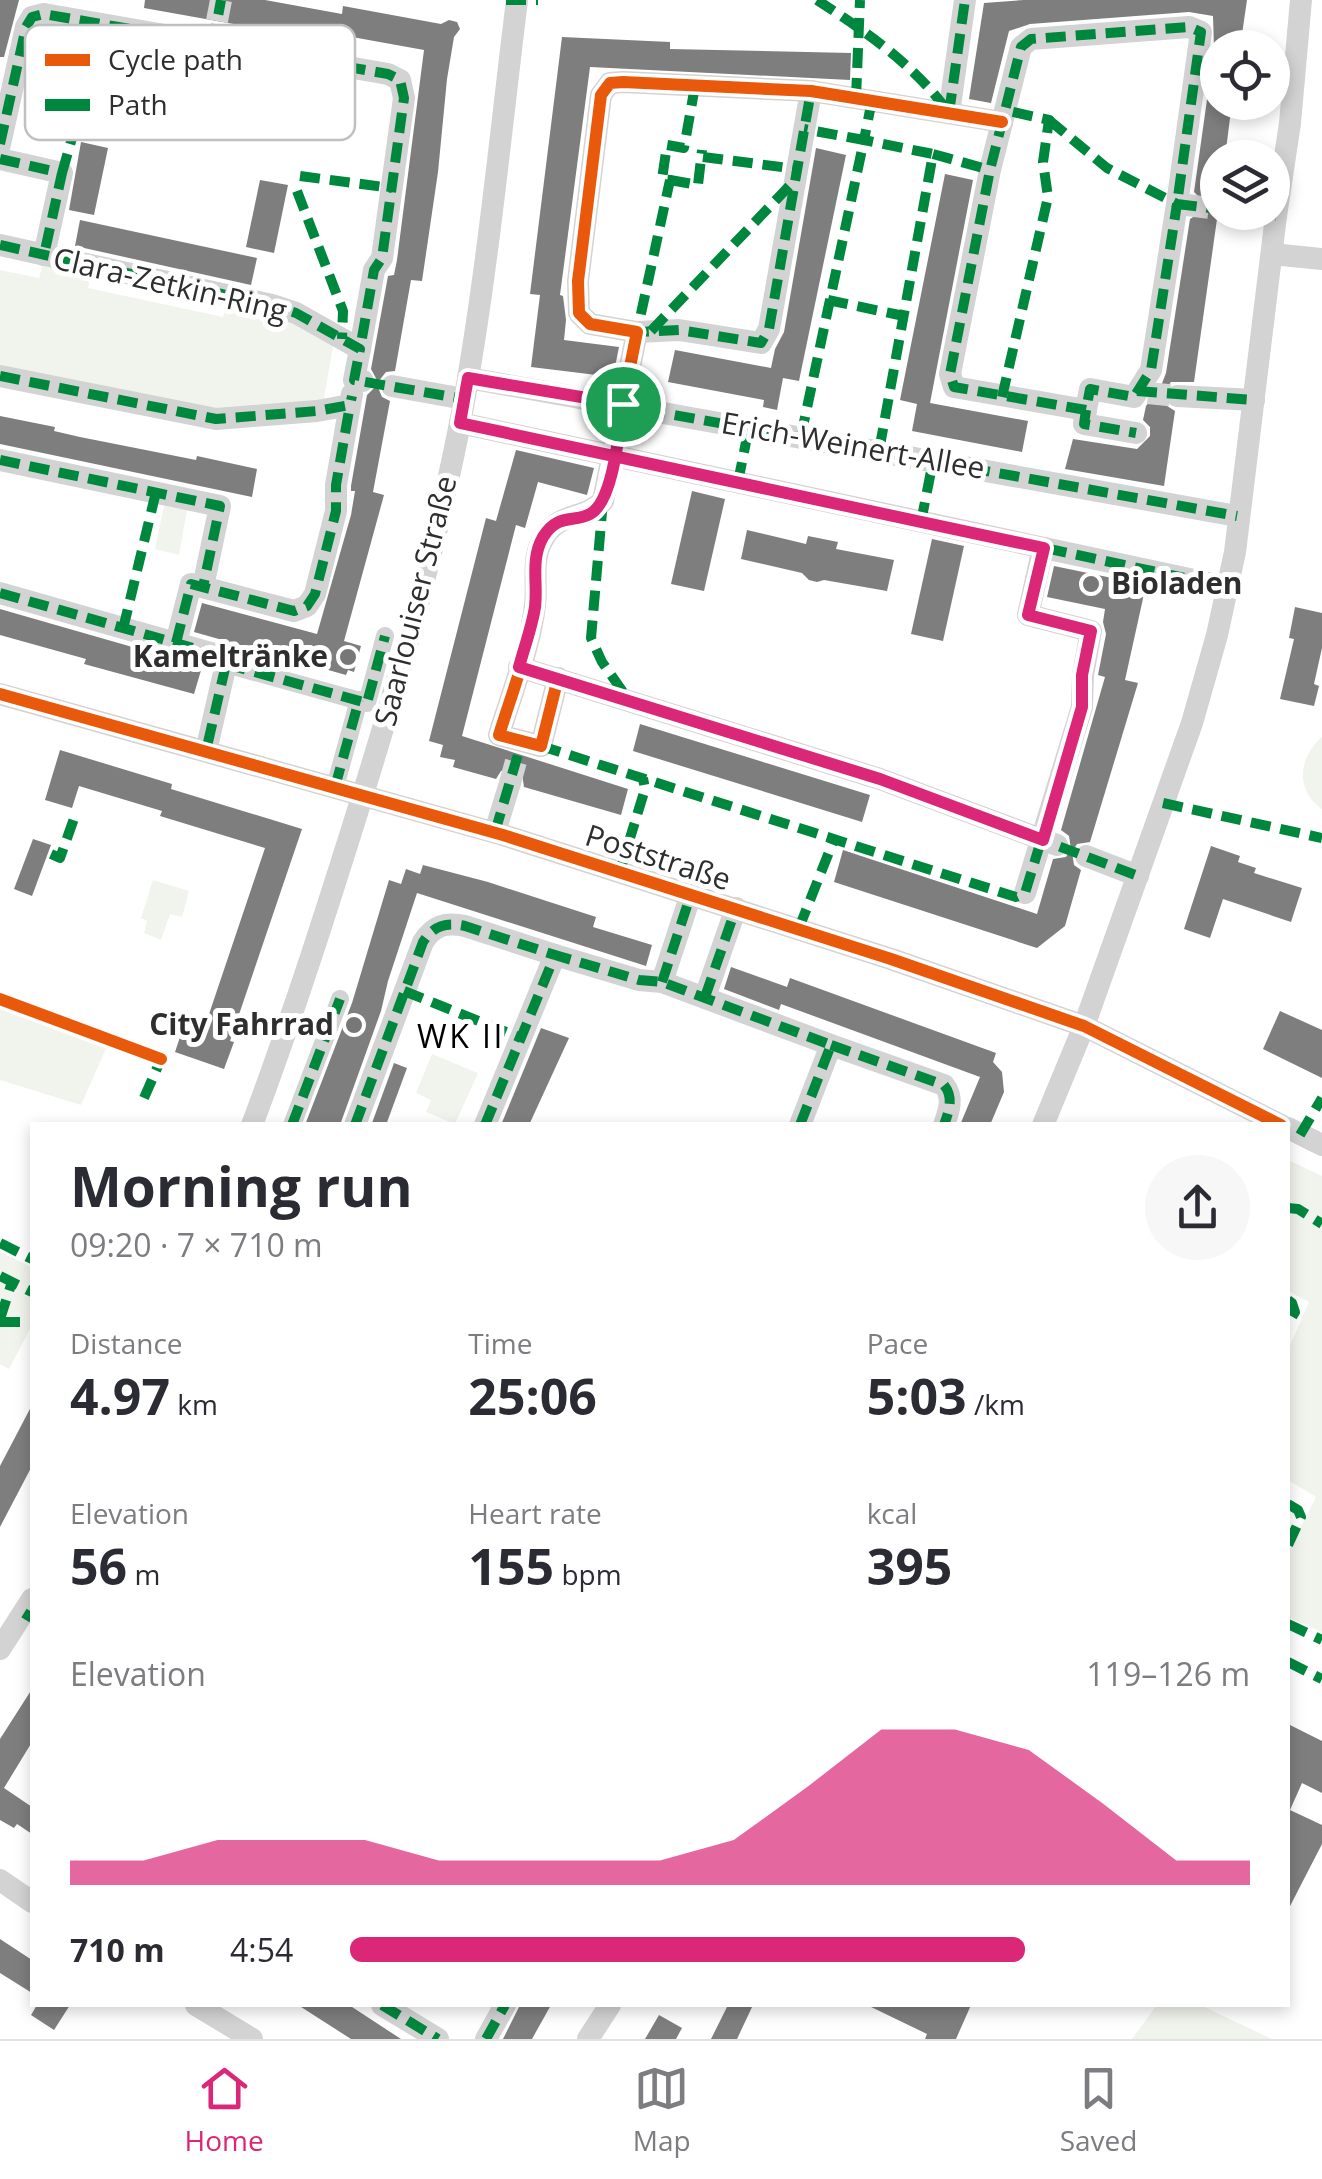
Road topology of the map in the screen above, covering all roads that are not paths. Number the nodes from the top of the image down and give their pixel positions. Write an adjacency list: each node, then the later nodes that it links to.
1 (517, 0): 23 (street, Saarlouiser Straße)
2 (965, 0): 9 (street)
3 (1301, 0): 11 (street)
4 (27, 25): 5 (street)
5 (148, 25)
6 (25, 32): 12 (street)
7 (355, 66): 20 (street)
8 (811, 91): 9 (street); 19 (street); 19 (street)
9 (949, 113): 10 (street)
10 (1002, 122): 28 (street); 28 (street)
11 (1287, 140)
12 (0, 144)
13 (0, 159): 17 (street)
14 (1275, 230): 16 (street)
15 (0, 246): 17 (street, Clara-Zetkin-Ring)
16 (1272, 254): 18 (street); 25 (street)
17 (44, 256): 20 (street, Clara-Zetkin-Ring)
18 (1322, 259)
19 (636, 332): 26 (street)
20 (360, 349): 27 (street)
21 (0, 376): 27 (street)
22 (392, 386): 23 (street)
23 (466, 388): 26 (street, Erich-Weinert-Allee); 29 (street, Saarlouiser Straße)
24 (1177, 396): 25 (street)
25 (1254, 400): 33 (street)
26 (623, 404): 31 (street); 33 (street, Erich-Weinert-Allee)
27 (350, 405): 35 (street)
28 (1086, 410): 30 (street)
29 (460, 423): 31 (street, Erich-Weinert-Allee); 48 (street, Saarlouiser Straße)
30 (1136, 433)
31 (614, 456): 34 (street, Erich-Weinert-Allee); 41 (street)
32 (0, 460): 35 (street)
33 (1237, 516): 36 (street)
34 (1044, 548): 36 (street, Erich-Weinert-Allee); 50 (street)
35 (203, 587): 39 (street)
36 (1227, 587): 52 (street)
37 (0, 593): 39 (street)
38 (385, 636): 44 (street)
39 (176, 643): 40 (street)
40 (226, 664): 44 (street); 45 (street)
41 (519, 667): 42 (street); 42 (street)
42 (558, 678): 50 (street)
43 (0, 694): 45 (street, Poststraße)
44 (359, 700): 47 (street)
45 (206, 751): 47 (street, Poststraße)
46 (510, 783): 49 (street)
47 (334, 786): 48 (street, Poststraße)
48 (362, 794): 49 (street, Poststraße); 62 (street, Saarlouiser Straße)
49 (495, 832): 53 (street, Poststraße)
50 (1050, 843): 54 (street)
51 (1086, 856): 52 (street)
52 (1138, 876): 60 (street)
53 (691, 894): 55 (street, Poststraße); 57 (street)
54 (1025, 894)
55 (736, 908): 58 (street); 60 (street, Poststraße)
56 (555, 954): 57 (street); 64 (street); 65 (street)
57 (662, 982): 58 (street)
58 (704, 997): 61 (street)
59 (340, 999): 63 (street)
60 (1084, 1026): 68 (street); 69 (street, Poststraße)
61 (831, 1045): 66 (street); 67 (street)
62 (253, 1122)
63 (293, 1122)
64 (356, 1122)
65 (486, 1122)
66 (801, 1122)
67 (945, 1122)
68 (1044, 1122)
69 (1276, 1122)
70 (1290, 1129): 71 (street, Poststraße)
71 (1322, 1145)
72 (30, 1610): 73 (street)
73 (0, 1649)
74 (0, 1880): 75 (street)
75 (30, 1901)
76 (199, 2007): 80 (street)
77 (385, 2007): 81 (street)
78 (504, 2007): 82 (street)
79 (609, 2007): 83 (street)
80 (252, 2039)
81 (438, 2039)
82 (486, 2039)
83 (588, 2039)

